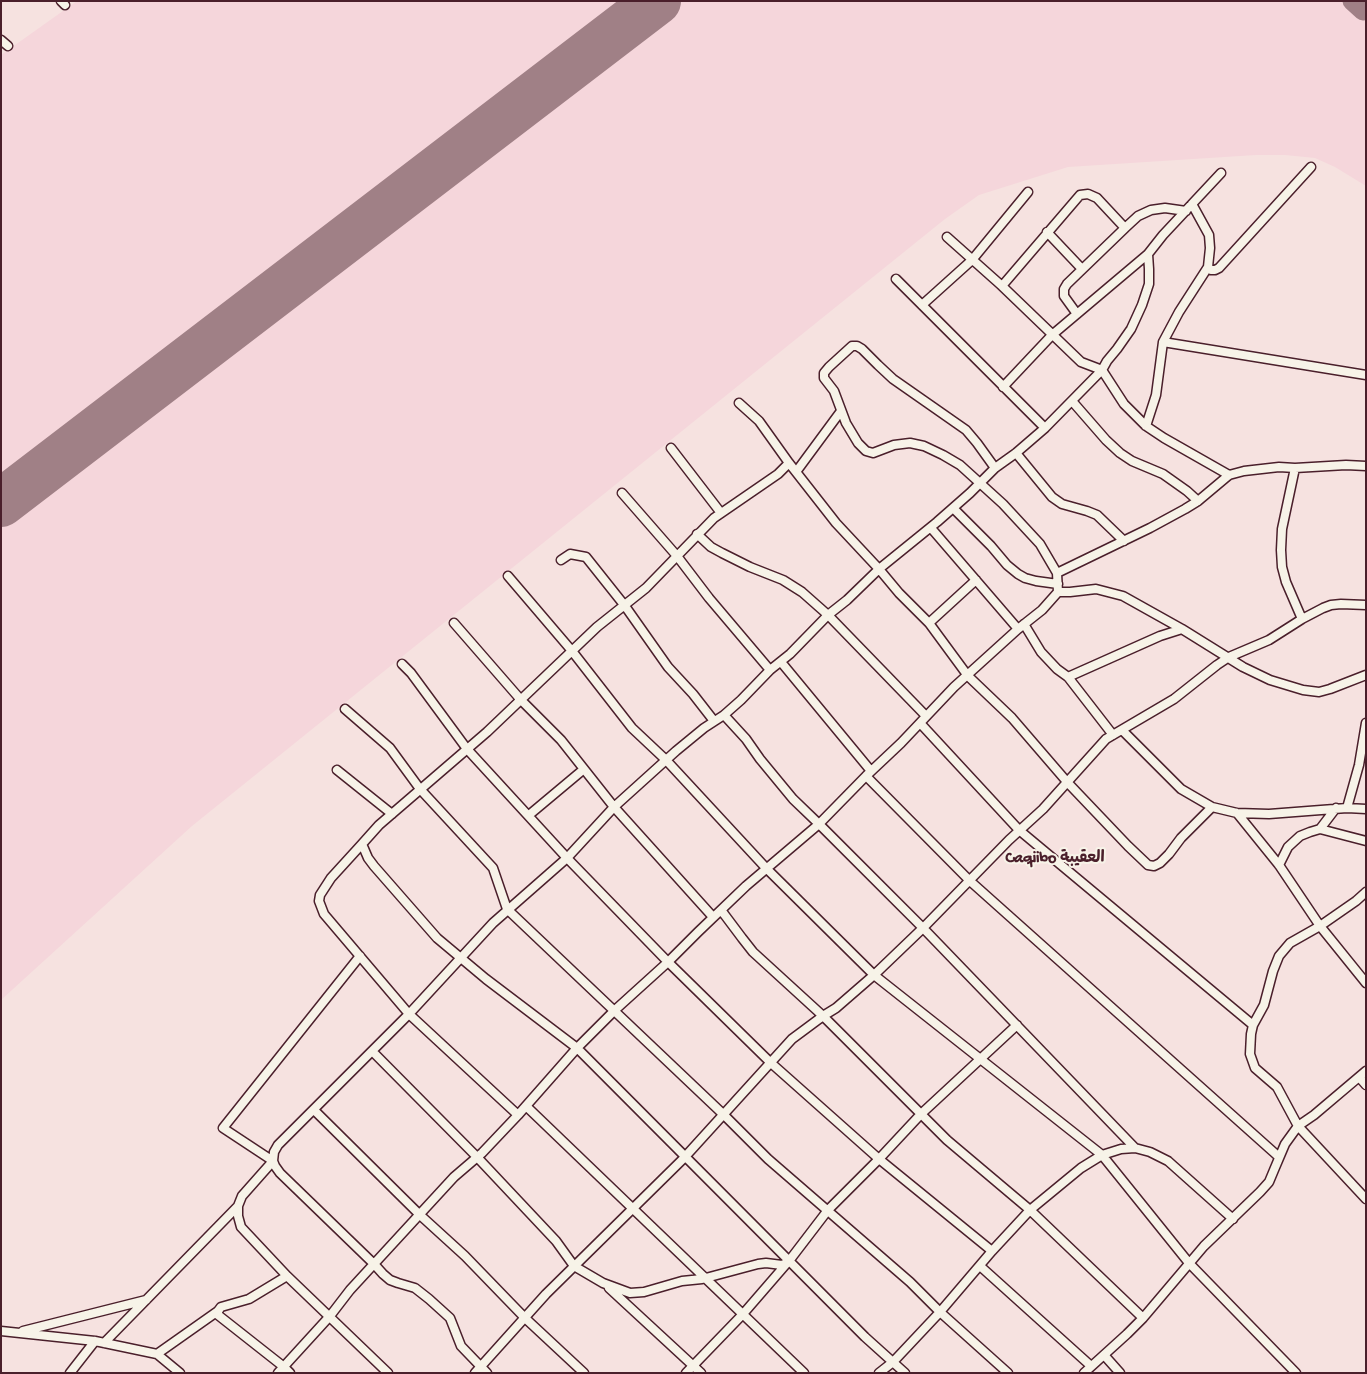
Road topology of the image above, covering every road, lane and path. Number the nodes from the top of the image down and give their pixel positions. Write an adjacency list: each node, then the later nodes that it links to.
1 (1, 40): 2 (street)
2 (8, 46)
3 (1311, 167): 13 (street)
4 (1221, 173): 6 (street)
5 (1028, 192): 12 (street)
6 (1192, 204): 7 (street); 13 (street)
7 (1186, 211): 8 (street); 11 (street)
8 (1125, 228): 9 (street); 14 (street)
9 (1047, 232): 14 (street); 16 (street)
10 (946, 237): 12 (street)
11 (1148, 254): 18 (street); 21 (street)
12 (972, 260): 16 (street); 17 (street)
13 (1208, 267): 20 (street)
14 (1082, 269): 18 (street)
15 (896, 279): 17 (street)
16 (1002, 286): 19 (street)
17 (922, 305): 23 (street)
18 (1077, 314): 19 (street)
19 (1052, 335): 21 (street); 23 (street)
20 (1163, 342): 22 (street); 27 (street)
21 (1102, 370): 24 (street); 27 (street)
22 (1366, 374)
23 (1003, 387): 28 (street)
24 (1072, 401): 28 (street); 39 (street)
25 (739, 403): 31 (street)
26 (841, 412): 33 (street); 35 (street); 37 (street)
27 (1146, 426): 36 (street)
28 (1045, 428): 30 (street)
29 (671, 448): 41 (street)
30 (1016, 453): 33 (street); 44 (street)
31 (789, 463): 35 (street); 41 (street)
32 (1366, 466): 34 (street)
33 (995, 468): 37 (street)
34 (1296, 468): 36 (street); 55 (street)
35 (796, 472): 47 (street)
36 (1229, 475): 39 (street)
37 (980, 484): 40 (street); 48 (street)
38 (622, 493): 45 (street)
39 (1198, 501): 44 (street)
40 (953, 508): 42 (street); 51 (street)
41 (721, 513): 43 (street)
42 (931, 528): 47 (street); 50 (street)
43 (697, 534): 45 (street); 54 (street)
44 (1124, 540): 48 (street)
45 (677, 556): 52 (street); 64 (street)
46 (561, 560): 52 (street)
47 (878, 569): 54 (street); 57 (street)
48 (1057, 573): 51 (street)
49 (508, 576): 60 (street)
50 (976, 580): 57 (street); 58 (street)
51 (1058, 588): 58 (street); 59 (street)
52 (625, 606): 60 (street); 72 (street)
53 (1366, 606): 55 (street)
54 (828, 615): 62 (street); 71 (street)
55 (1302, 619): 61 (street)
56 (454, 623): 68 (street)
57 (929, 623): 66 (street)
58 (1021, 626): 66 (street); 67 (street)
59 (1182, 629): 61 (street); 67 (street)
60 (572, 652): 68 (street); 78 (street)
61 (1229, 657): 65 (street); 75 (street)
62 (781, 662): 64 (street); 81 (street)
63 (402, 664): 77 (street)
64 (770, 670): 70 (street)
65 (1366, 675)
66 (968, 676): 71 (street); 82 (street)
67 (1068, 677): 76 (street)
68 (521, 700): 77 (street); 79 (street)
69 (345, 709): 83 (street)
70 (724, 715): 72 (street); 92 (street)
71 (926, 716): 73 (street)
72 (714, 722): 78 (street)
73 (920, 723): 81 (street); 94 (street)
74 (1366, 723): 87 (street)
75 (1122, 730): 76 (street); 85 (street)
76 (1113, 735): 82 (street)
77 (467, 749): 83 (street); 91 (street)
78 (666, 760): 84 (street); 99 (street)
79 (584, 769): 84 (street); 91 (street)
80 (337, 770): 90 (street)
81 (869, 774): 92 (street); 100 (street)
82 (1068, 783): 85 (street); 94 (street)
83 (420, 789): 90 (street); 102 (street)
84 (614, 807): 97 (street); 104 (street)
85 (1212, 807): 89 (street)
86 (1336, 808): 87 (street); 89 (street); 93 (street)
87 (1347, 808): 88 (street)
88 (1366, 809)
89 (1237, 813): 98 (street)
90 (392, 814): 96 (street)
91 (529, 815): 97 (street)
92 (819, 824): 99 (street); 106 (street)
93 (1320, 829): 95 (street); 98 (street)
94 (1020, 830): 100 (street); 116 (street)
95 (1366, 841)
96 (362, 844): 107 (street); 108 (street)
97 (567, 858): 102 (street); 109 (street)
98 (1279, 865): 105 (street)
99 (766, 868): 103 (street); 110 (street)
100 (970, 880): 106 (street); 134 (street)
101 (1366, 892): 105 (street)
102 (507, 910): 108 (street); 112 (street)
103 (721, 910): 104 (street); 114 (street)
104 (713, 917): 109 (street)
105 (1320, 926): 111 (street); 116 (street)
106 (923, 928): 110 (street); 115 (street)
107 (360, 956): 113 (street); 136 (street)
108 (461, 959): 113 (street); 117 (street)
109 (668, 962): 112 (street); 120 (street)
110 (874, 975): 114 (street); 119 (street)
111 (1366, 983)
112 (615, 1010): 117 (street); 128 (street)
113 (409, 1014): 118 (street); 127 (street)
114 (823, 1016): 120 (street); 126 (street)
115 (1017, 1025): 119 (street); 130 (street)
116 (1253, 1025): 129 (street)
117 (577, 1048): 124 (street); 132 (street)
118 (372, 1051): 125 (street); 133 (street)
119 (980, 1059): 126 (street); 131 (street)
120 (771, 1063): 128 (street); 135 (street)
121 (1366, 1071): 122 (street)
122 (1359, 1077): 123 (street); 129 (street)
123 (1366, 1085)
124 (526, 1106): 127 (street); 139 (street)
125 (314, 1110): 136 (street); 142 (street)
126 (921, 1114): 135 (street); 141 (street)
127 (518, 1115): 133 (street)
128 (724, 1115): 132 (street); 140 (street)
129 (1298, 1126): 134 (street); 137 (street)
130 (1135, 1148): 131 (street); 143 (street)
131 (1102, 1155): 141 (street); 146 (street)
132 (685, 1156): 139 (street); 145 (street)
133 (477, 1157): 142 (street); 148 (street)
134 (1279, 1157): 143 (street)
135 (879, 1159): 140 (street); 144 (street)
136 (273, 1161): 138 (street); 147 (street)
137 (1366, 1199)
138 (238, 1206): 150 (street); 153 (street)
139 (633, 1209): 148 (street); 151 (street)
140 (828, 1210): 145 (street); 155 (street)
141 (1030, 1210): 144 (street); 159 (street)
142 (420, 1215): 147 (street); 158 (street)
143 (1233, 1219): 146 (street)
144 (992, 1251): 149 (street)
145 (789, 1261): 151 (street); 156 (street); 166 (street)
146 (1189, 1263): 159 (street); 183 (street)
147 (374, 1264): 157 (street); 170 (street)
148 (574, 1266): 152 (street); 158 (street)
149 (980, 1266): 155 (street); 168 (street)
150 (287, 1276): 154 (street); 157 (street)
151 (705, 1278): 152 (street); 156 (street)
152 (603, 1284): 167 (street)
153 (146, 1300): 161 (street); 163 (street)
154 (218, 1311): 164 (street); 169 (street)
155 (940, 1312): 166 (street); 180 (street)
156 (743, 1314): 167 (street); 177 (street)
157 (330, 1316): 169 (street); 173 (street)
158 (525, 1318): 170 (street); 174 (street)
159 (1143, 1318): 165 (street)
160 (1, 1331): 161 (street)
161 (17, 1332): 162 (street)
162 (95, 1341): 163 (street); 171 (street)
163 (104, 1343): 164 (street)
164 (157, 1354): 172 (street)
165 (1104, 1355): 168 (street); 182 (street)
166 (892, 1362): 178 (street); 179 (street)
167 (693, 1366): 175 (street); 176 (street)
168 (1090, 1366): 181 (street)
169 (284, 1371)
170 (481, 1371)
171 (73, 1372)
172 (180, 1373)
173 (388, 1373)
174 (584, 1373)
175 (686, 1373)
176 (701, 1373)
177 (804, 1373)
178 (879, 1373)
179 (905, 1373)
180 (1008, 1373)
181 (1084, 1373)
182 (1120, 1373)
183 (1296, 1373)

